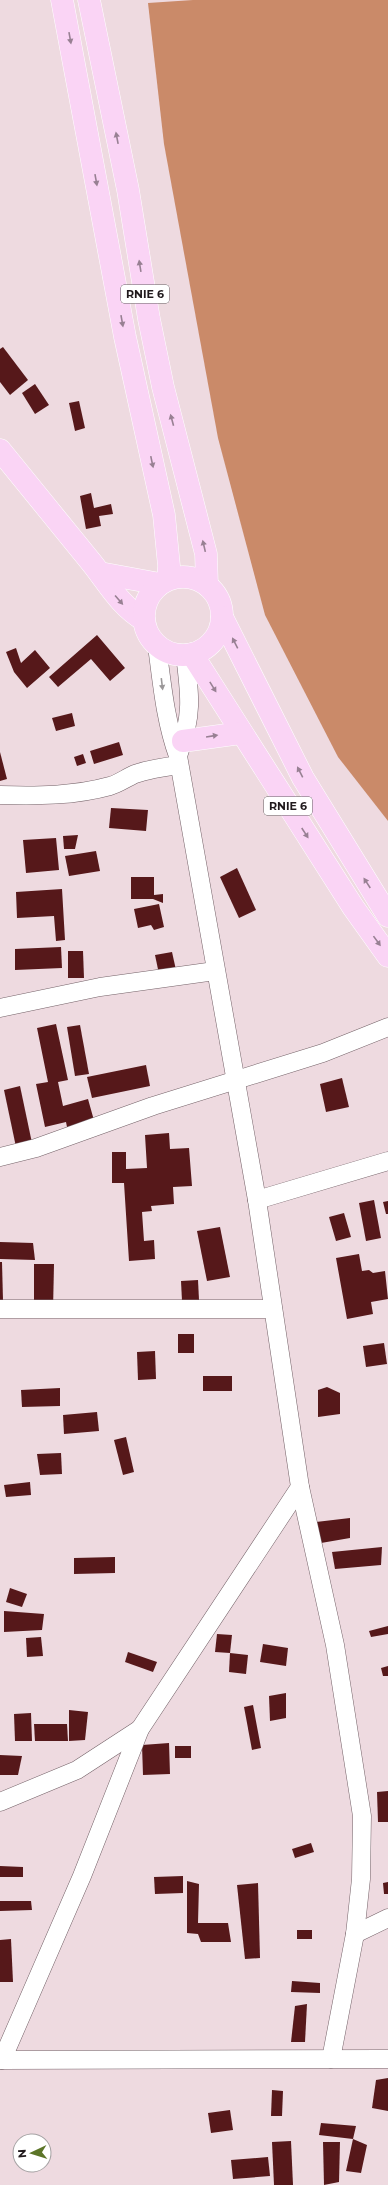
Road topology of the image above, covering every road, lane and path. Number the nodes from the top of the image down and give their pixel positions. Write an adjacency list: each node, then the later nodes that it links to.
1 (62, 0): 5 (main road, RNIE 6, one-way to 5)
2 (89, 0): 6 (main road, RNIE 6, one-way to 2)
3 (0, 450): 4 (main road)
4 (100, 573): 5 (main road); 8 (main road, one-way to 8)
5 (164, 582): 6 (main road); 8 (main road)
6 (208, 585): 7 (main road, RNIE 6)
7 (222, 617): 10 (main road); 14 (main road, RNIE 6, one-way to 7)
8 (144, 620): 9 (main road)
9 (157, 646): 10 (main road); 12 (street, one-way to 12)
10 (189, 655): 11 (main road, RNIE 6, one-way to 11); 12 (street)
11 (241, 733): 12 (main road, one-way to 11); 15 (main road, RNIE 6, one-way to 15)
12 (180, 754): 13 (street); 16 (street)
13 (0, 795)
14 (388, 916)
15 (388, 956)
16 (215, 972): 17 (street); 19 (street)
17 (0, 1008)
18 (388, 1027): 19 (street)
19 (237, 1079): 20 (street); 22 (street)
20 (0, 1157)
21 (388, 1161): 22 (street)
22 (257, 1200): 24 (street)
23 (0, 1309): 24 (street)
24 (273, 1309): 25 (street)
25 (300, 1486): 26 (street); 29 (street)
26 (140, 1729): 27 (street); 32 (street)
27 (0, 1802)
28 (388, 1918): 29 (street)
29 (355, 1934): 30 (street)
30 (331, 2059): 31 (street); 32 (street)
31 (388, 2059)
32 (1, 2060)

